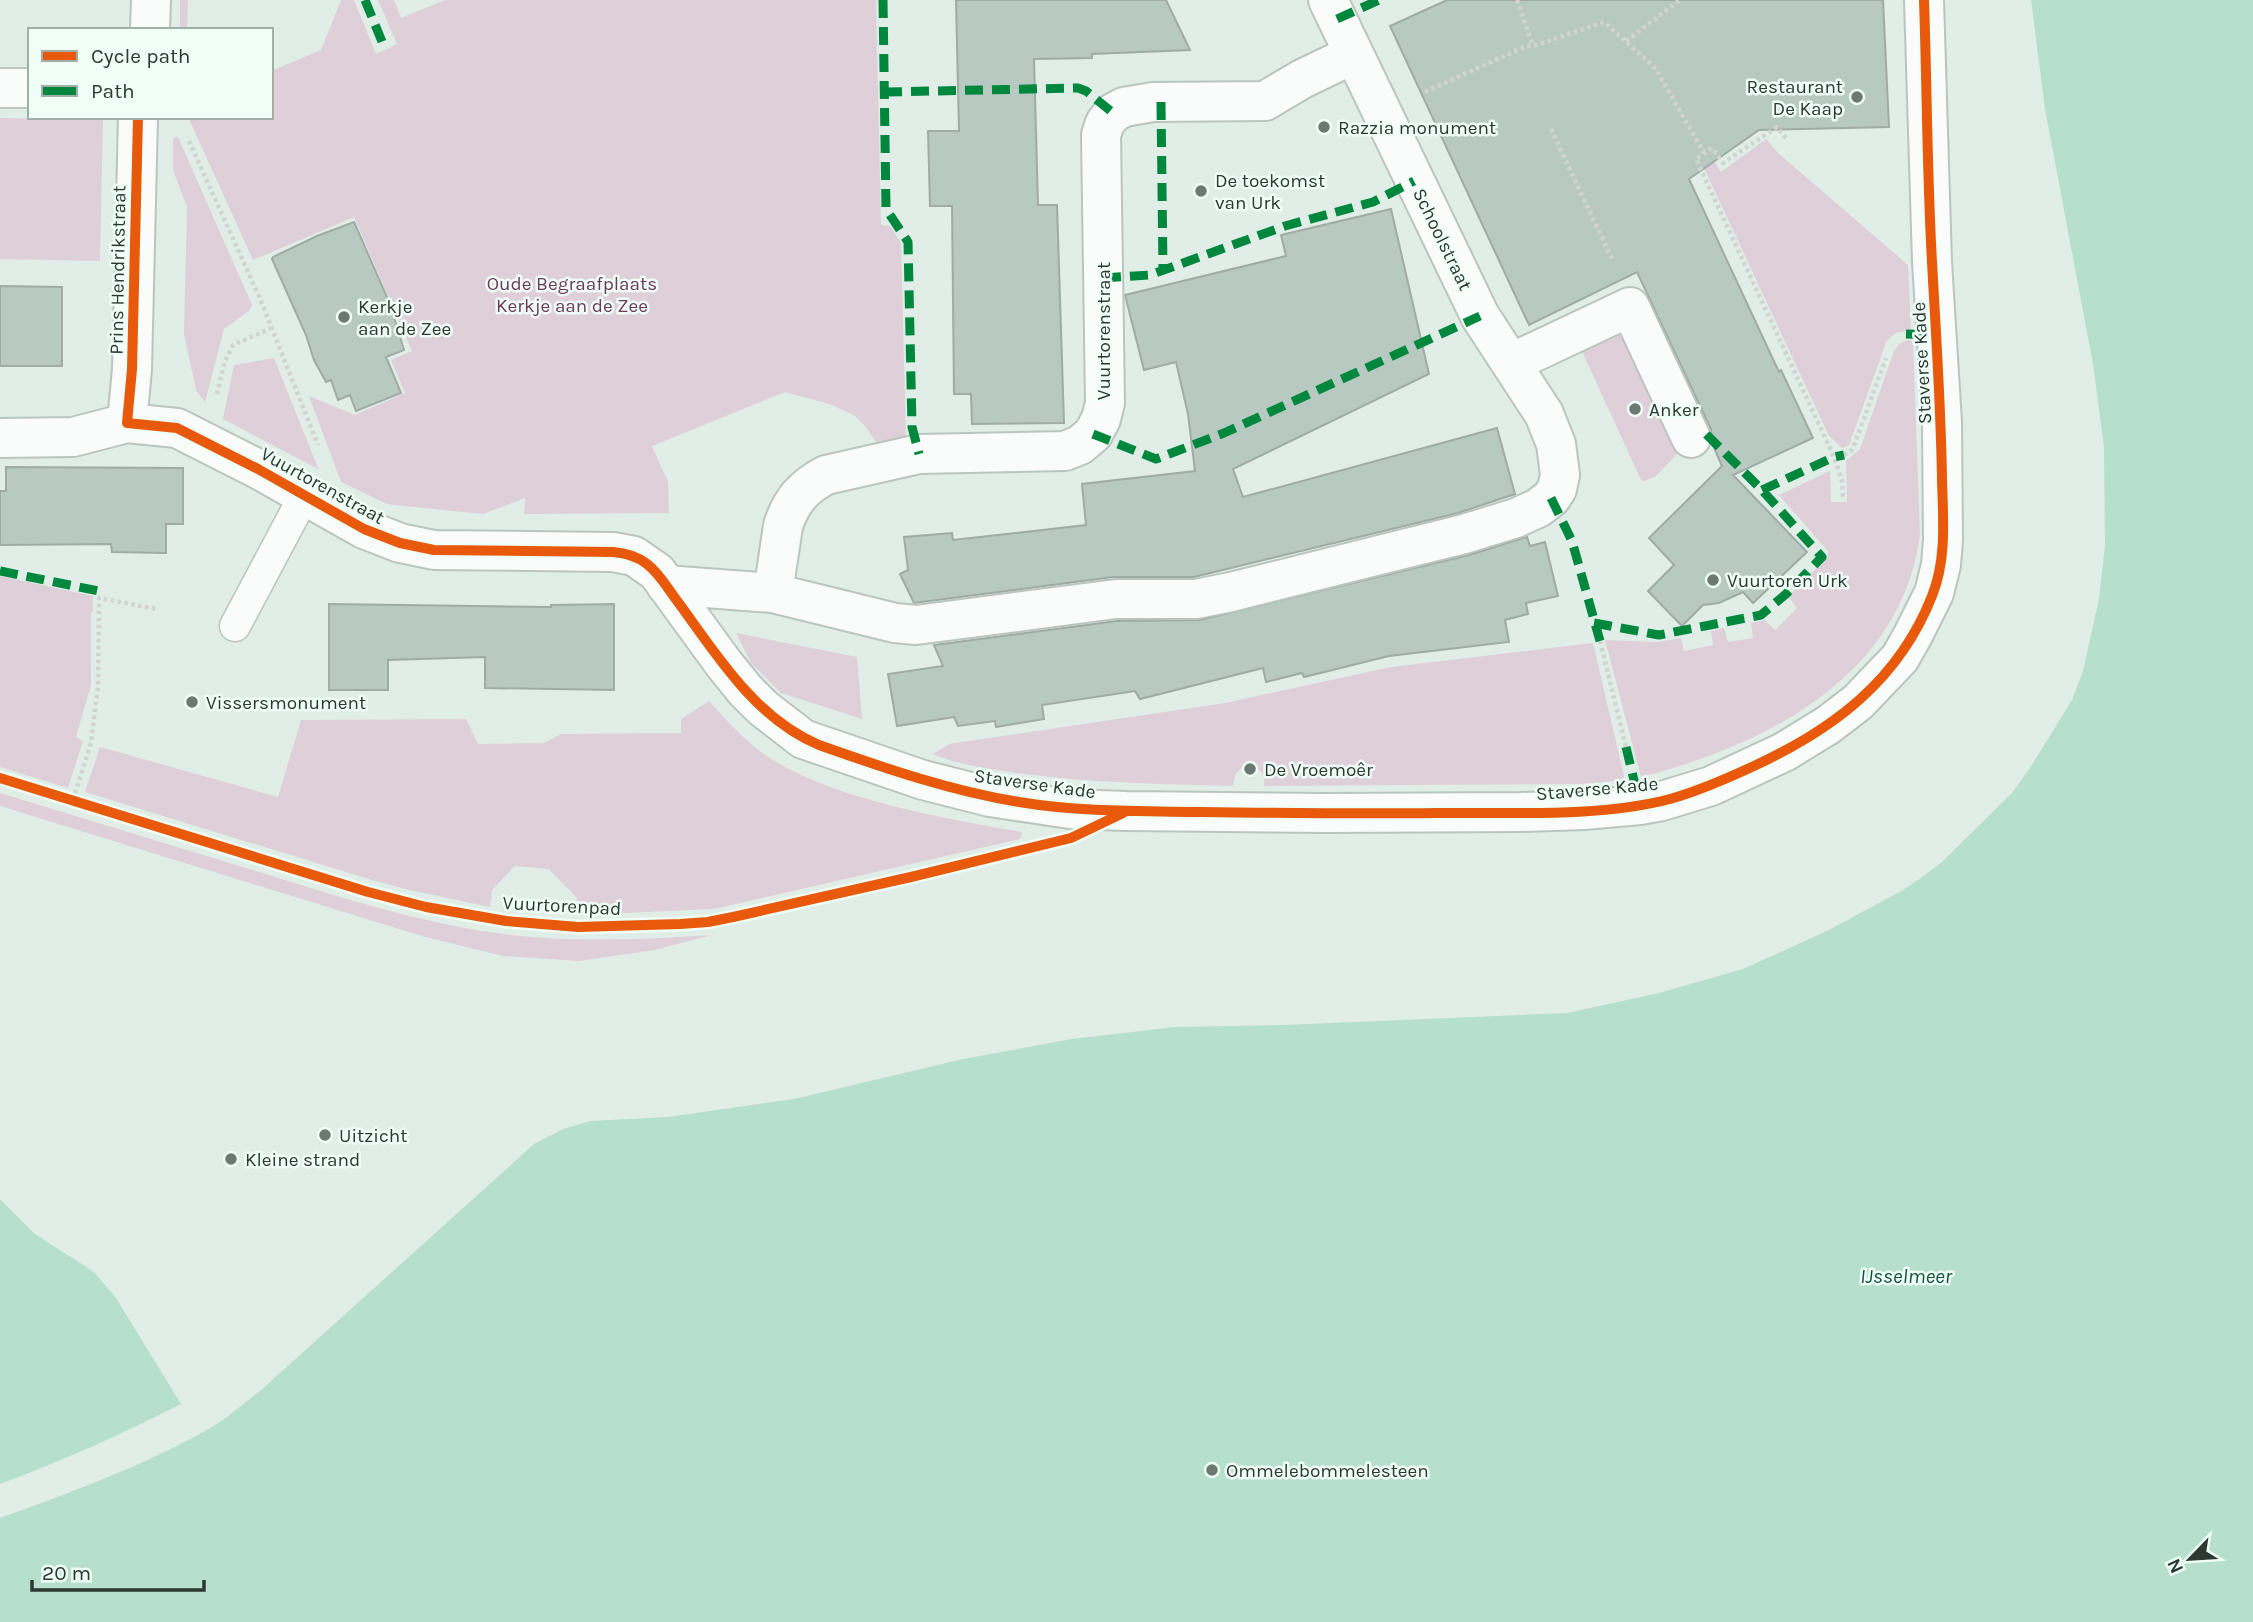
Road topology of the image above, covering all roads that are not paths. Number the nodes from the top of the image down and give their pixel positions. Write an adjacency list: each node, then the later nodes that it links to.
1 (151, 0): 4 (street)
2 (1328, 0): 5 (street, Schoolstraat)
3 (1924, 0): 14 (street, Staverse Kade)
4 (150, 28)
5 (1354, 54): 9 (street, Schoolstraat); 15 (street, Vuurtorenstraat)
6 (0, 88): 7 (street)
7 (28, 88)
8 (138, 119): 10 (street, Prins Hendrikstraat)
9 (1511, 363): 12 (street); 15 (street, Schoolstraat)
10 (127, 423): 11 (street); 13 (street, Vuurtorenstraat)
11 (0, 438)
12 (1691, 438)
13 (304, 496): 14 (street, Vuurtorenstraat); 16 (lane)
14 (666, 585): 15 (street)
15 (773, 593)
16 (235, 626)

